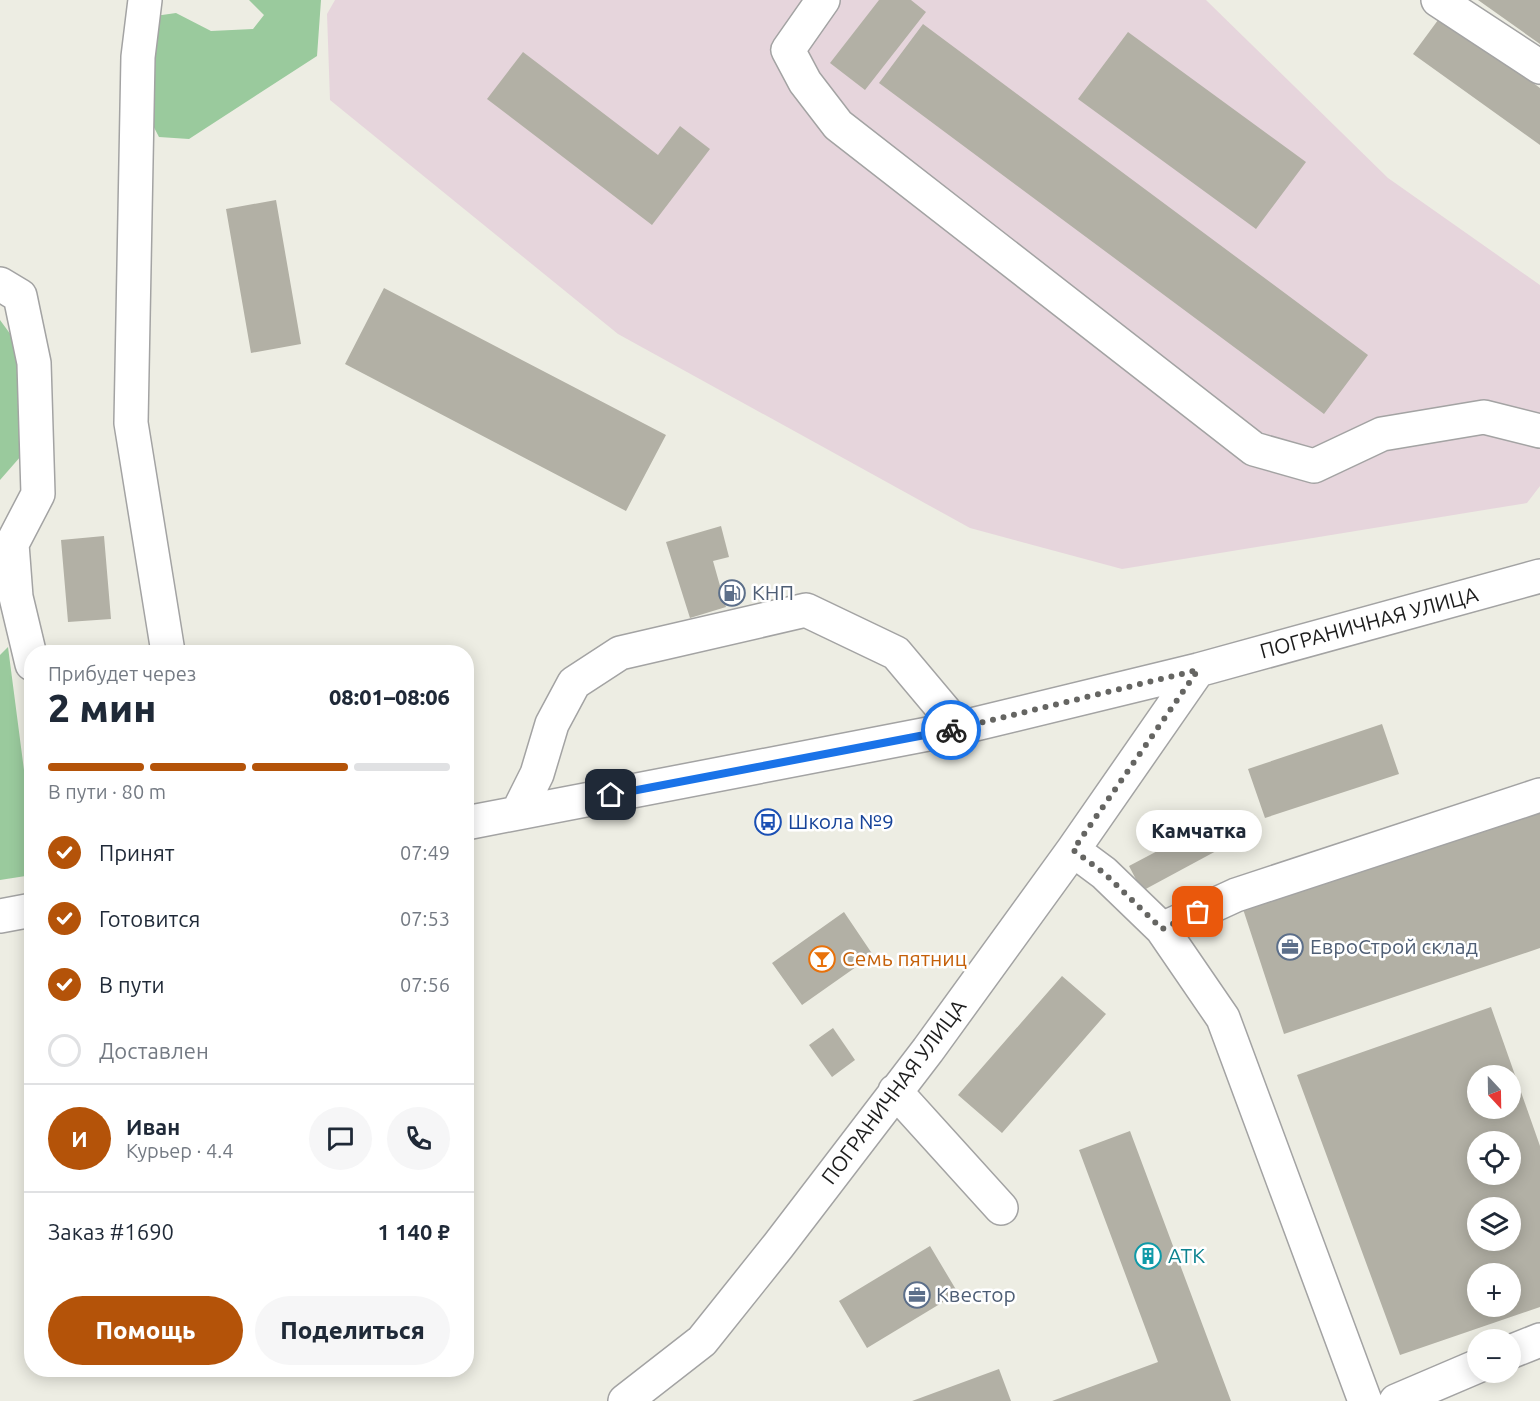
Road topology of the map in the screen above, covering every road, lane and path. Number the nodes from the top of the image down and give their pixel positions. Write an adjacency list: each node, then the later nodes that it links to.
1 (146, 0): 9 (street)
2 (823, 0): 6 (street)
3 (1438, 0): 4 (street)
4 (1540, 68)
5 (0, 284): 8 (street)
6 (1540, 431)
7 (1540, 576): 10 (street, ПОГРАНИЧНАЯ УЛИЦА)
8 (27, 645)
9 (167, 645)
10 (1198, 670): 11 (street, ПОГРАНИЧНАЯ УЛИЦА); 15 (street, ПОГРАНИЧНАЯ УЛИЦА)
11 (959, 728): 13 (street, ПОГРАНИЧНАЯ УЛИЦА); 13 (street)
12 (1540, 795): 18 (street)
13 (518, 812): 14 (street, ПОГРАНИЧНАЯ УЛИЦА)
14 (474, 821)
15 (1073, 850): 18 (street); 19 (street, ПОГРАНИЧНАЯ УЛИЦА)
16 (24, 912): 17 (street)
17 (0, 916)
18 (1162, 929): 25 (street)
19 (895, 1091): 20 (street); 24 (street, ПОГРАНИЧНАЯ УЛИЦА)
20 (1001, 1208)
21 (1540, 1340): 22 (street)
22 (1521, 1348)
23 (1467, 1371): 26 (street)
24 (625, 1401)
25 (1365, 1401)
26 (1396, 1401)

